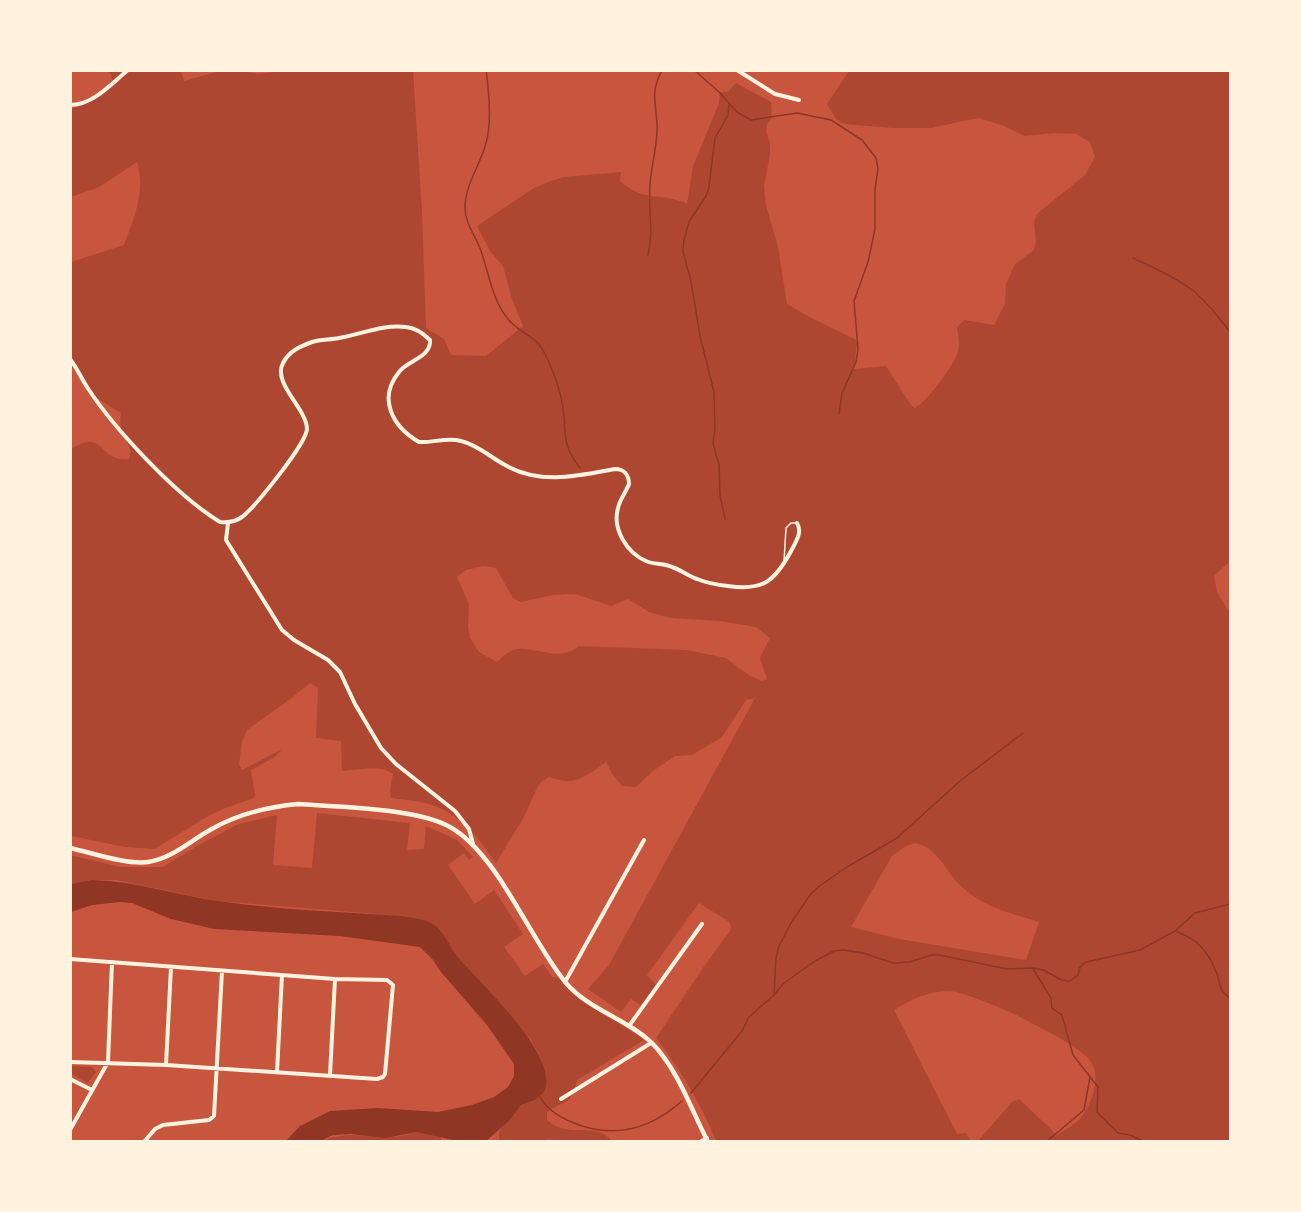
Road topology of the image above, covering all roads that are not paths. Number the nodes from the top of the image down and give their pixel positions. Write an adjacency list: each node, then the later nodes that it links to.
1 (128, 70): 4 (street)
2 (737, 70): 3 (street)
3 (799, 99)
4 (70, 105)
5 (70, 359): 6 (street)
6 (228, 523): 8 (street); 10 (street)
7 (797, 523): 8 (street); 8 (lane)
8 (783, 565)
9 (644, 840): 19 (street)
10 (473, 845): 11 (street); 19 (street)
11 (70, 848)
12 (702, 924): 20 (street)
13 (70, 959): 14 (street)
14 (112, 962): 15 (street); 23 (street)
15 (171, 967): 16 (street); 24 (street)
16 (222, 971): 17 (street); 25 (street)
17 (282, 975): 18 (street); 26 (street)
18 (335, 979): 27 (street); 27 (street)
19 (565, 982): 20 (street)
20 (629, 1026): 21 (street)
21 (651, 1043): 30 (street); 32 (street)
22 (70, 1062): 23 (street)
23 (108, 1062): 24 (street); 29 (street)
24 (166, 1065): 25 (street)
25 (218, 1069): 26 (street); 33 (street)
26 (277, 1072): 27 (street)
27 (330, 1076)
28 (70, 1079): 29 (street)
29 (92, 1090): 31 (street)
30 (561, 1099)
31 (70, 1130)
32 (708, 1140): 34 (street)
33 (144, 1142)
34 (700, 1142)

